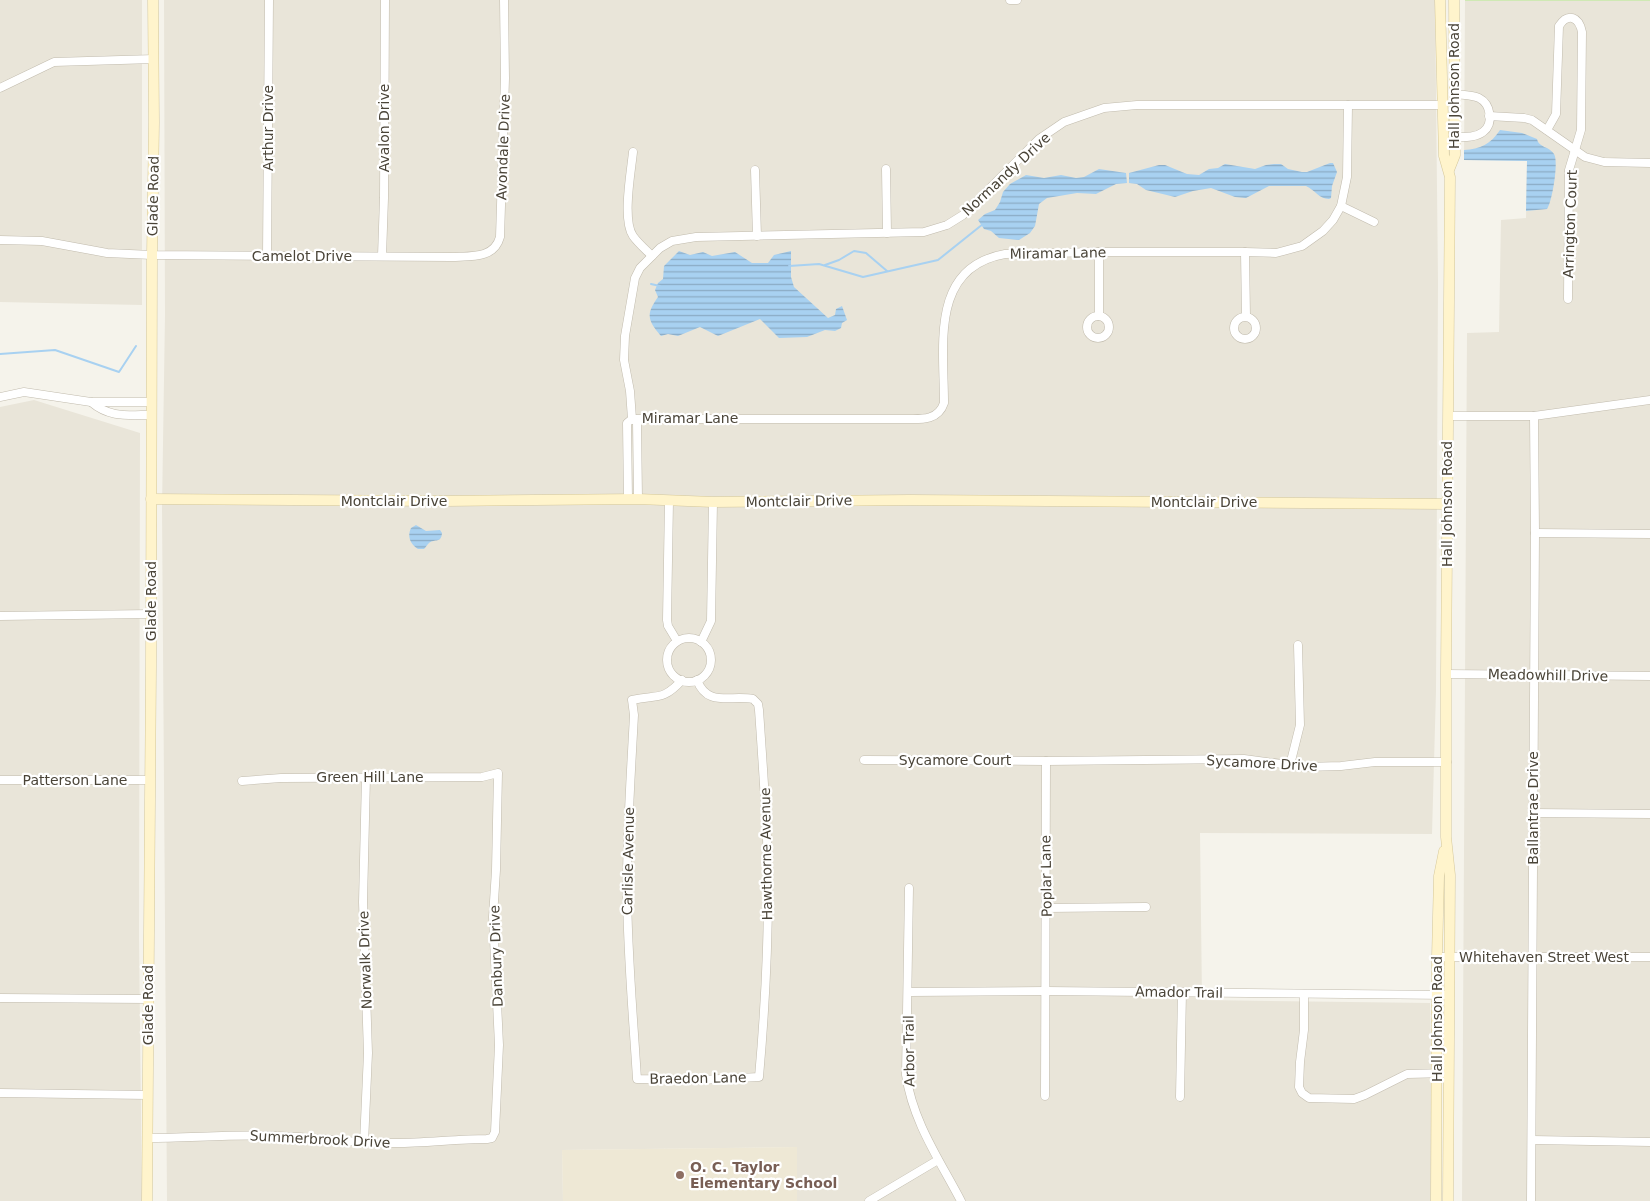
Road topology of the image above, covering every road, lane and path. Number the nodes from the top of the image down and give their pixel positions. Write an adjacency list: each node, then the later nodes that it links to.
1 (153, 0): 9 (main road, Glade Road)
2 (269, 0): 31 (street, Arthur Drive)
3 (384, 0): 32 (street, Avalon Drive)
4 (504, 0): 34 (street, Avondale Drive)
5 (1010, 0): 6 (street)
6 (1017, 0)
7 (1440, 0): 13 (main road, Hall Johnson Road)
8 (1454, 0): 11 (main road, Hall Johnson Road)
9 (154, 59): 10 (street); 30 (main road, Glade Road)
10 (0, 88)
11 (1456, 94): 14 (street); 16 (main road, Hall Johnson Road)
12 (1348, 105): 13 (street, Normandy Drive); 23 (street, Miramar Lane); 25 (street, Normandy Drive)
13 (1443, 106): 22 (main road, Hall Johnson Road)
14 (1490, 116): 15 (street); 16 (street)
15 (1547, 130): 17 (street); 17 (street, Arrington Court)
16 (1455, 138): 22 (main road, Hall Johnson Road)
17 (1576, 150): 19 (street); 35 (street, Arrington Court)
18 (633, 152): 33 (street)
19 (1650, 163)
20 (886, 169): 25 (street)
21 (755, 170): 26 (street)
22 (1449, 170): 43 (main road, Hall Johnson Road)
23 (1340, 206): 24 (street); 29 (street, Miramar Lane)
24 (1374, 222)
25 (887, 233): 26 (street, Normandy Drive)
26 (757, 236): 33 (street, Normandy Drive)
27 (0, 240): 30 (street, Camelot Drive)
28 (1098, 252): 29 (street, Miramar Lane); 36 (street); 45 (street, Miramar Lane)
29 (1245, 252): 37 (street)
30 (152, 255): 31 (street, Camelot Drive); 41 (main road, Glade Road)
31 (267, 256): 32 (street, Camelot Drive)
32 (382, 256): 34 (street, Camelot Drive)
33 (652, 256): 45 (street, Normandy Drive)
34 (452, 257)
35 (1568, 299)
36 (1099, 316)
37 (1246, 316)
38 (0, 397): 40 (street)
39 (1650, 400): 44 (street)
40 (90, 402): 41 (street); 42 (street)
41 (151, 402): 42 (main road, Glade Road)
42 (151, 415): 46 (main road, Glade Road)
43 (1448, 416): 44 (street); 50 (main road, Hall Johnson Road)
44 (1534, 416): 51 (street, Ballantrae Drive)
45 (634, 420): 47 (street, Normandy Drive)
46 (151, 499): 47 (main road, Montclair Drive); 53 (main road, Glade Road)
47 (633, 499): 48 (main road, Montclair Drive)
48 (669, 500): 49 (main road, Montclair Drive); 55 (street)
49 (713, 502): 50 (main road, Montclair Drive); 56 (street)
50 (1447, 504): 58 (main road, Hall Johnson Road)
51 (1535, 534): 52 (street); 59 (street, Ballantrae Drive)
52 (1650, 534)
53 (151, 614): 54 (street); 70 (main road, Glade Road)
54 (0, 616)
55 (677, 641): 56 (street); 61 (street)
56 (701, 642): 62 (street)
57 (1298, 645): 66 (street)
58 (1446, 674): 59 (street, Meadowhill Drive); 65 (main road, Hall Johnson Road)
59 (1533, 674): 60 (street, Meadowhill Drive); 72 (street, Ballantrae Drive)
60 (1650, 676)
61 (682, 680): 62 (street); 93 (street, Carlisle Avenue)
62 (697, 680): 92 (street, Hawthorne Avenue)
63 (864, 760): 64 (street, Sycamore Court)
64 (1046, 761): 66 (street, Sycamore Drive); 76 (street, Poplar Lane)
65 (1447, 762): 66 (street, Sycamore Drive); 74 (main road, Hall Johnson Road)
66 (1290, 765)
67 (498, 773): 68 (street, Green Hill Lane); 99 (street, Danbury Drive)
68 (366, 777): 71 (street, Green Hill Lane); 102 (street, Norwalk Drive)
69 (0, 780): 70 (street, Patterson Lane)
70 (150, 780): 89 (main road, Glade Road)
71 (242, 781)
72 (1533, 813): 73 (street); 80 (street, Ballantrae Drive)
73 (1650, 814)
74 (1446, 838): 78 (main road, Hall Johnson Road); 79 (main road, Hall Johnson Road)
75 (909, 888): 83 (street, Arbor Trail)
76 (1047, 908): 77 (street); 82 (street, Poplar Lane)
77 (1146, 908)
78 (1437, 957): 79 (street, Whitehaven Street West); 86 (main road, Hall Johnson Road)
79 (1449, 957): 80 (street, Whitehaven Street West); 87 (main road, Hall Johnson Road)
80 (1533, 957): 81 (street, Whitehaven Street West); 100 (street, Ballantrae Drive)
81 (1650, 957)
82 (1046, 991): 83 (street, Amador Trail); 84 (street, Amador Trail); 96 (street, Poplar Lane)
83 (909, 992): 103 (street, Arbor Trail)
84 (1182, 992): 85 (street, Amador Trail); 97 (street)
85 (1304, 994): 86 (street, Amador Trail); 91 (street)
86 (1437, 996): 87 (street, Amador Trail); 91 (main road, Hall Johnson Road)
87 (1449, 996): 90 (main road, Hall Johnson Road)
88 (0, 998): 89 (street)
89 (148, 999): 95 (main road, Glade Road)
90 (1448, 1072): 91 (street); 108 (main road, Hall Johnson Road)
91 (1437, 1073): 107 (main road, Hall Johnson Road)
92 (758, 1077): 93 (street, Braedon Lane)
93 (637, 1079)
94 (0, 1093): 95 (street)
95 (148, 1094): 98 (main road, Glade Road)
96 (1045, 1096)
97 (1180, 1097)
98 (148, 1138): 102 (street, Summerbrook Drive); 104 (main road, Glade Road)
99 (492, 1138): 102 (street, Summerbrook Drive)
100 (1532, 1140): 101 (street); 109 (street, Ballantrae Drive)
101 (1650, 1142)
102 (364, 1143)
103 (938, 1160): 105 (street); 106 (street, Arbor Trail)
104 (147, 1201)
105 (869, 1201)
106 (961, 1201)
107 (1436, 1201)
108 (1448, 1201)
109 (1531, 1201)

